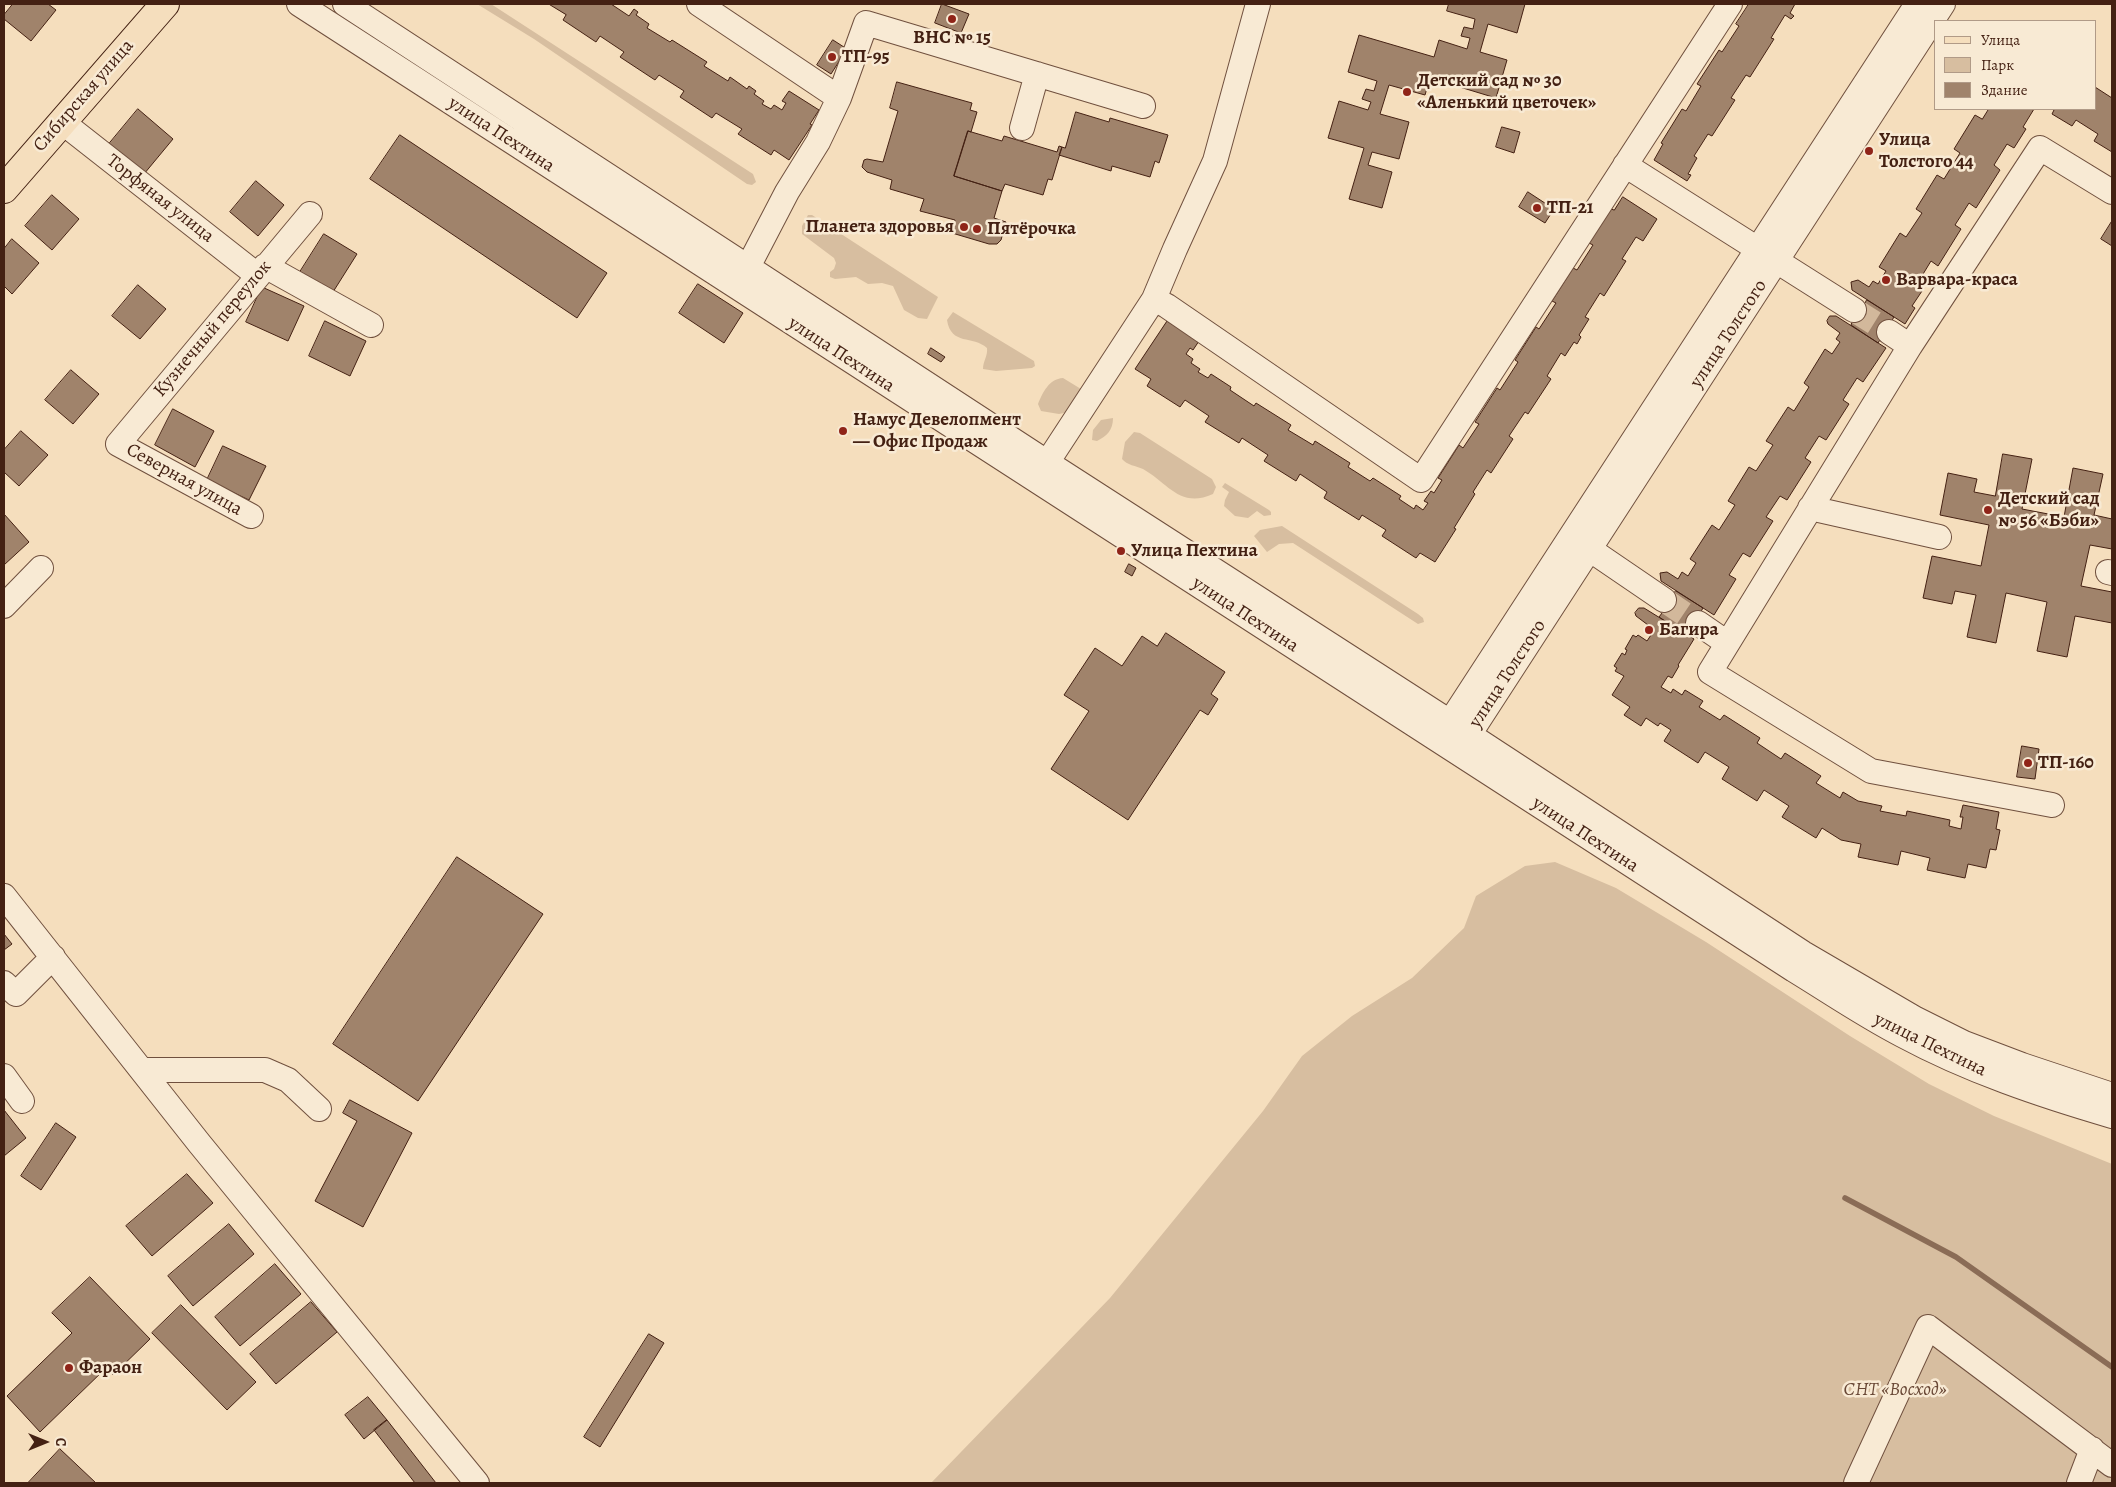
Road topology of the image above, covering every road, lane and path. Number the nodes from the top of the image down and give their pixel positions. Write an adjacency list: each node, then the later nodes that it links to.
1 (165, 4): 13 (main road, Сибирская улица)
2 (299, 4): 21 (street, улица Пехтина)
3 (345, 4): 21 (street, улица Пехтина)
4 (699, 4): 11 (street)
5 (1258, 4): 22 (street)
6 (1730, 4): 15 (street)
7 (1917, 4): 19 (street, улица Толстого)
8 (1943, 4): 19 (street, улица Толстого)
9 (868, 13): 10 (street); 11 (street)
10 (1037, 74): 12 (street); 14 (street)
11 (838, 98): 21 (street)
12 (1144, 106)
13 (62, 122): 16 (main road, Сибирская улица); 20 (street, Торфяная улица)
14 (1022, 128)
15 (1625, 165): 19 (street); 22 (street)
16 (4, 189)
17 (2112, 192): 26 (street)
18 (310, 214): 20 (street, Кузнечный переулок)
19 (1768, 254): 23 (street); 32 (street, улица Толстого)
20 (261, 271): 24 (street, Торфяная улица); 27 (street, Кузнечный переулок)
21 (741, 276): 28 (street, улица Пехтина)
22 (1154, 299): 28 (street)
23 (1854, 310)
24 (371, 325)
25 (1889, 332): 26 (street)
26 (1910, 346): 29 (street)
27 (118, 444): 30 (street, Северная улица)
28 (1042, 472): 38 (street, улица Пехтина); 40 (street, улица Пехтина)
29 (1810, 508): 31 (street); 37 (street)
30 (251, 516)
31 (1939, 537)
32 (1579, 543): 34 (street); 38 (street, улица Толстого); 39 (street, улица Толстого)
33 (42, 568): 35 (street)
34 (1664, 600)
35 (4, 606)
36 (1698, 623): 37 (street)
37 (1726, 643): 41 (street)
38 (1450, 722): 39 (street, улица Пехтина); 40 (street, улица Толстого)
39 (1469, 735): 40 (street, улица Толстого); 47 (street, улица Пехтина)
40 (1447, 746): 50 (street, улица Пехтина)
41 (2052, 805)
42 (4, 896): 43 (street)
43 (53, 957): 44 (street); 45 (street)
44 (8, 995)
45 (142, 1070): 49 (street); 53 (street)
46 (4, 1076): 48 (street)
47 (2112, 1095)
48 (22, 1101)
49 (319, 1109)
50 (2112, 1116)
51 (2092, 1449): 52 (street); 54 (street); 55 (street)
52 (2112, 1465)
53 (477, 1483)
54 (1856, 1483)
55 (2079, 1483)

